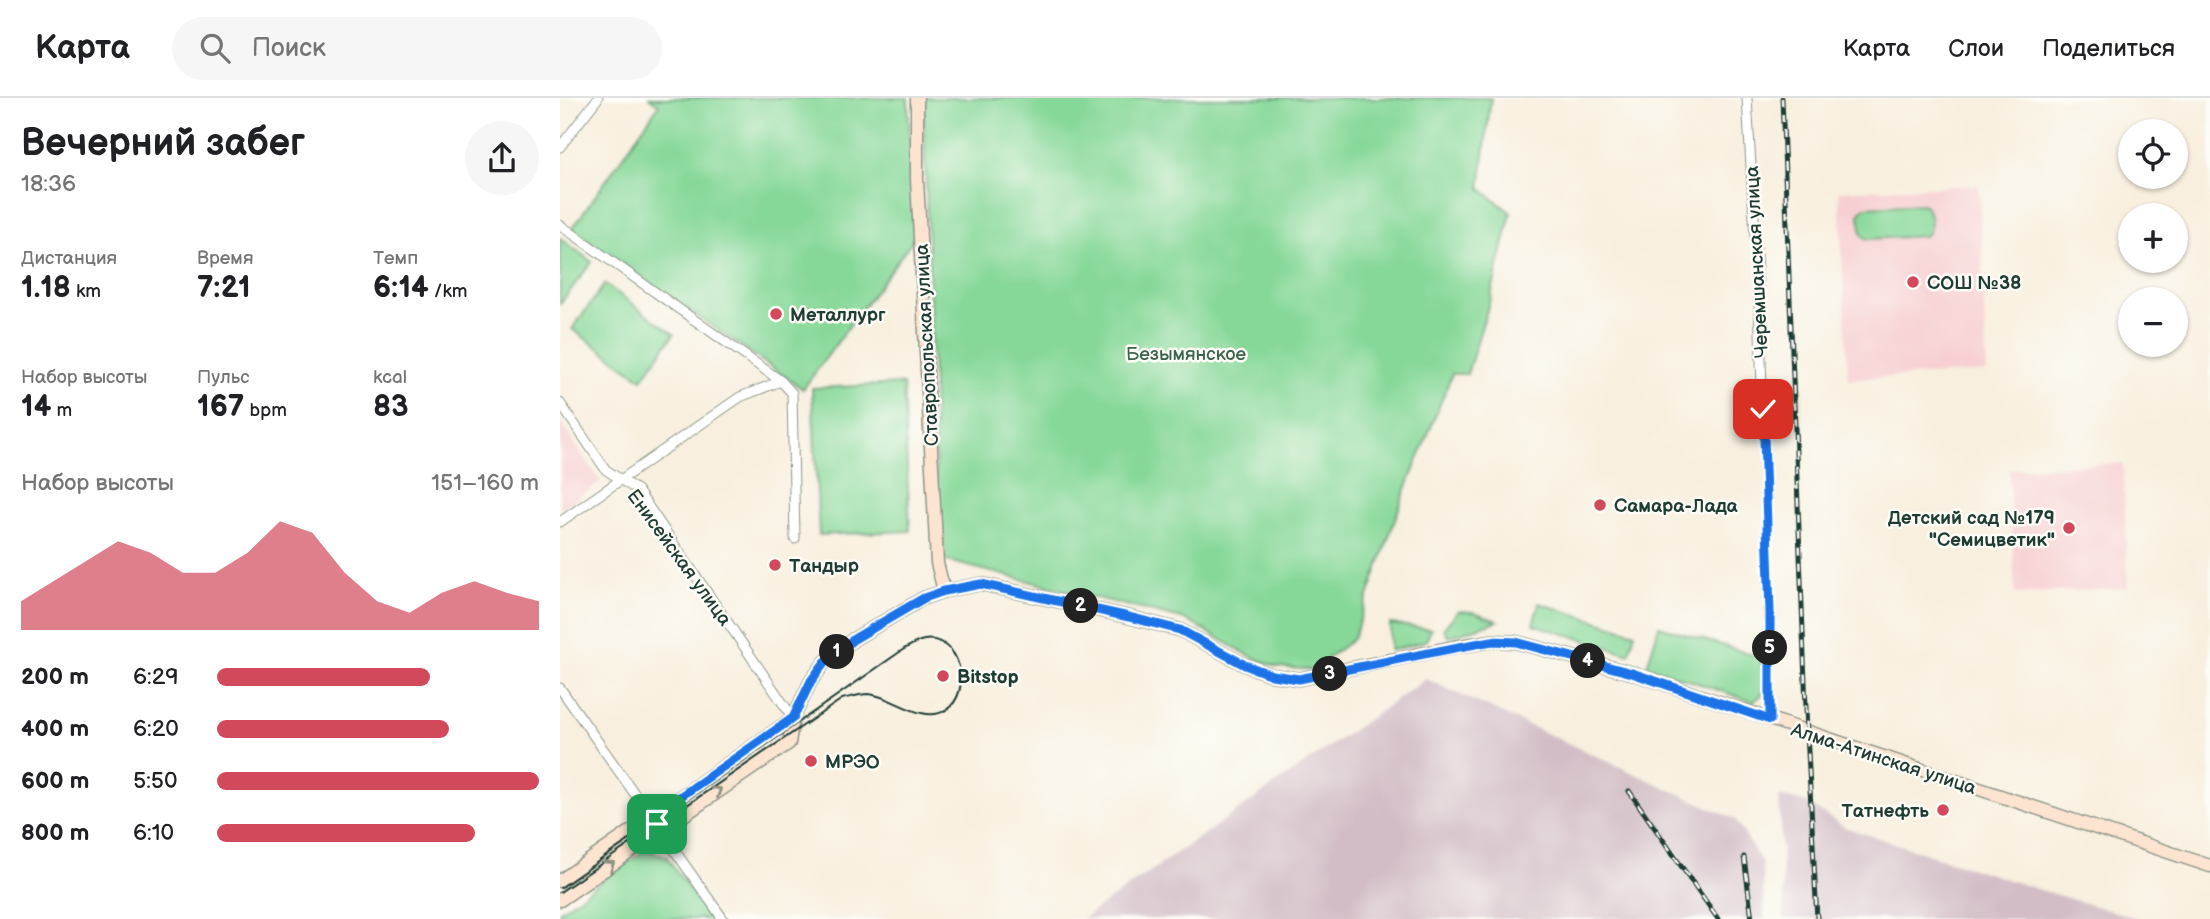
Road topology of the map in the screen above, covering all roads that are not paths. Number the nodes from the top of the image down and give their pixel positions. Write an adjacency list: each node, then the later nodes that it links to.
1 (598, 98): 4 (street)
2 (917, 98): 11 (street, Ставропольская улица)
3 (1747, 98): 14 (street, Черемшанская улица)
4 (560, 147)
5 (560, 225): 6 (street)
6 (781, 380): 8 (street); 10 (street)
7 (560, 403): 8 (street, Енисейская улица)
8 (620, 478): 9 (street); 13 (street, Енисейская улица)
9 (560, 522)
10 (795, 539)
11 (944, 591): 13 (street, Алма-Атинская улица); 14 (street, Алма-Атинская улица)
12 (560, 688): 15 (street)
13 (793, 718): 15 (street, Алма-Атинская улица); 16 (street, Алма-Атинская улица, one-way to 13)
14 (1770, 720): 17 (street, Алма-Атинская улица)
15 (651, 817): 16 (street); 18 (street, Алма-Атинская улица)
16 (660, 830): 19 (street, Алма-Атинская улица, one-way to 16); 20 (street)
17 (2210, 866)
18 (560, 881)
19 (560, 900)
20 (723, 919)

